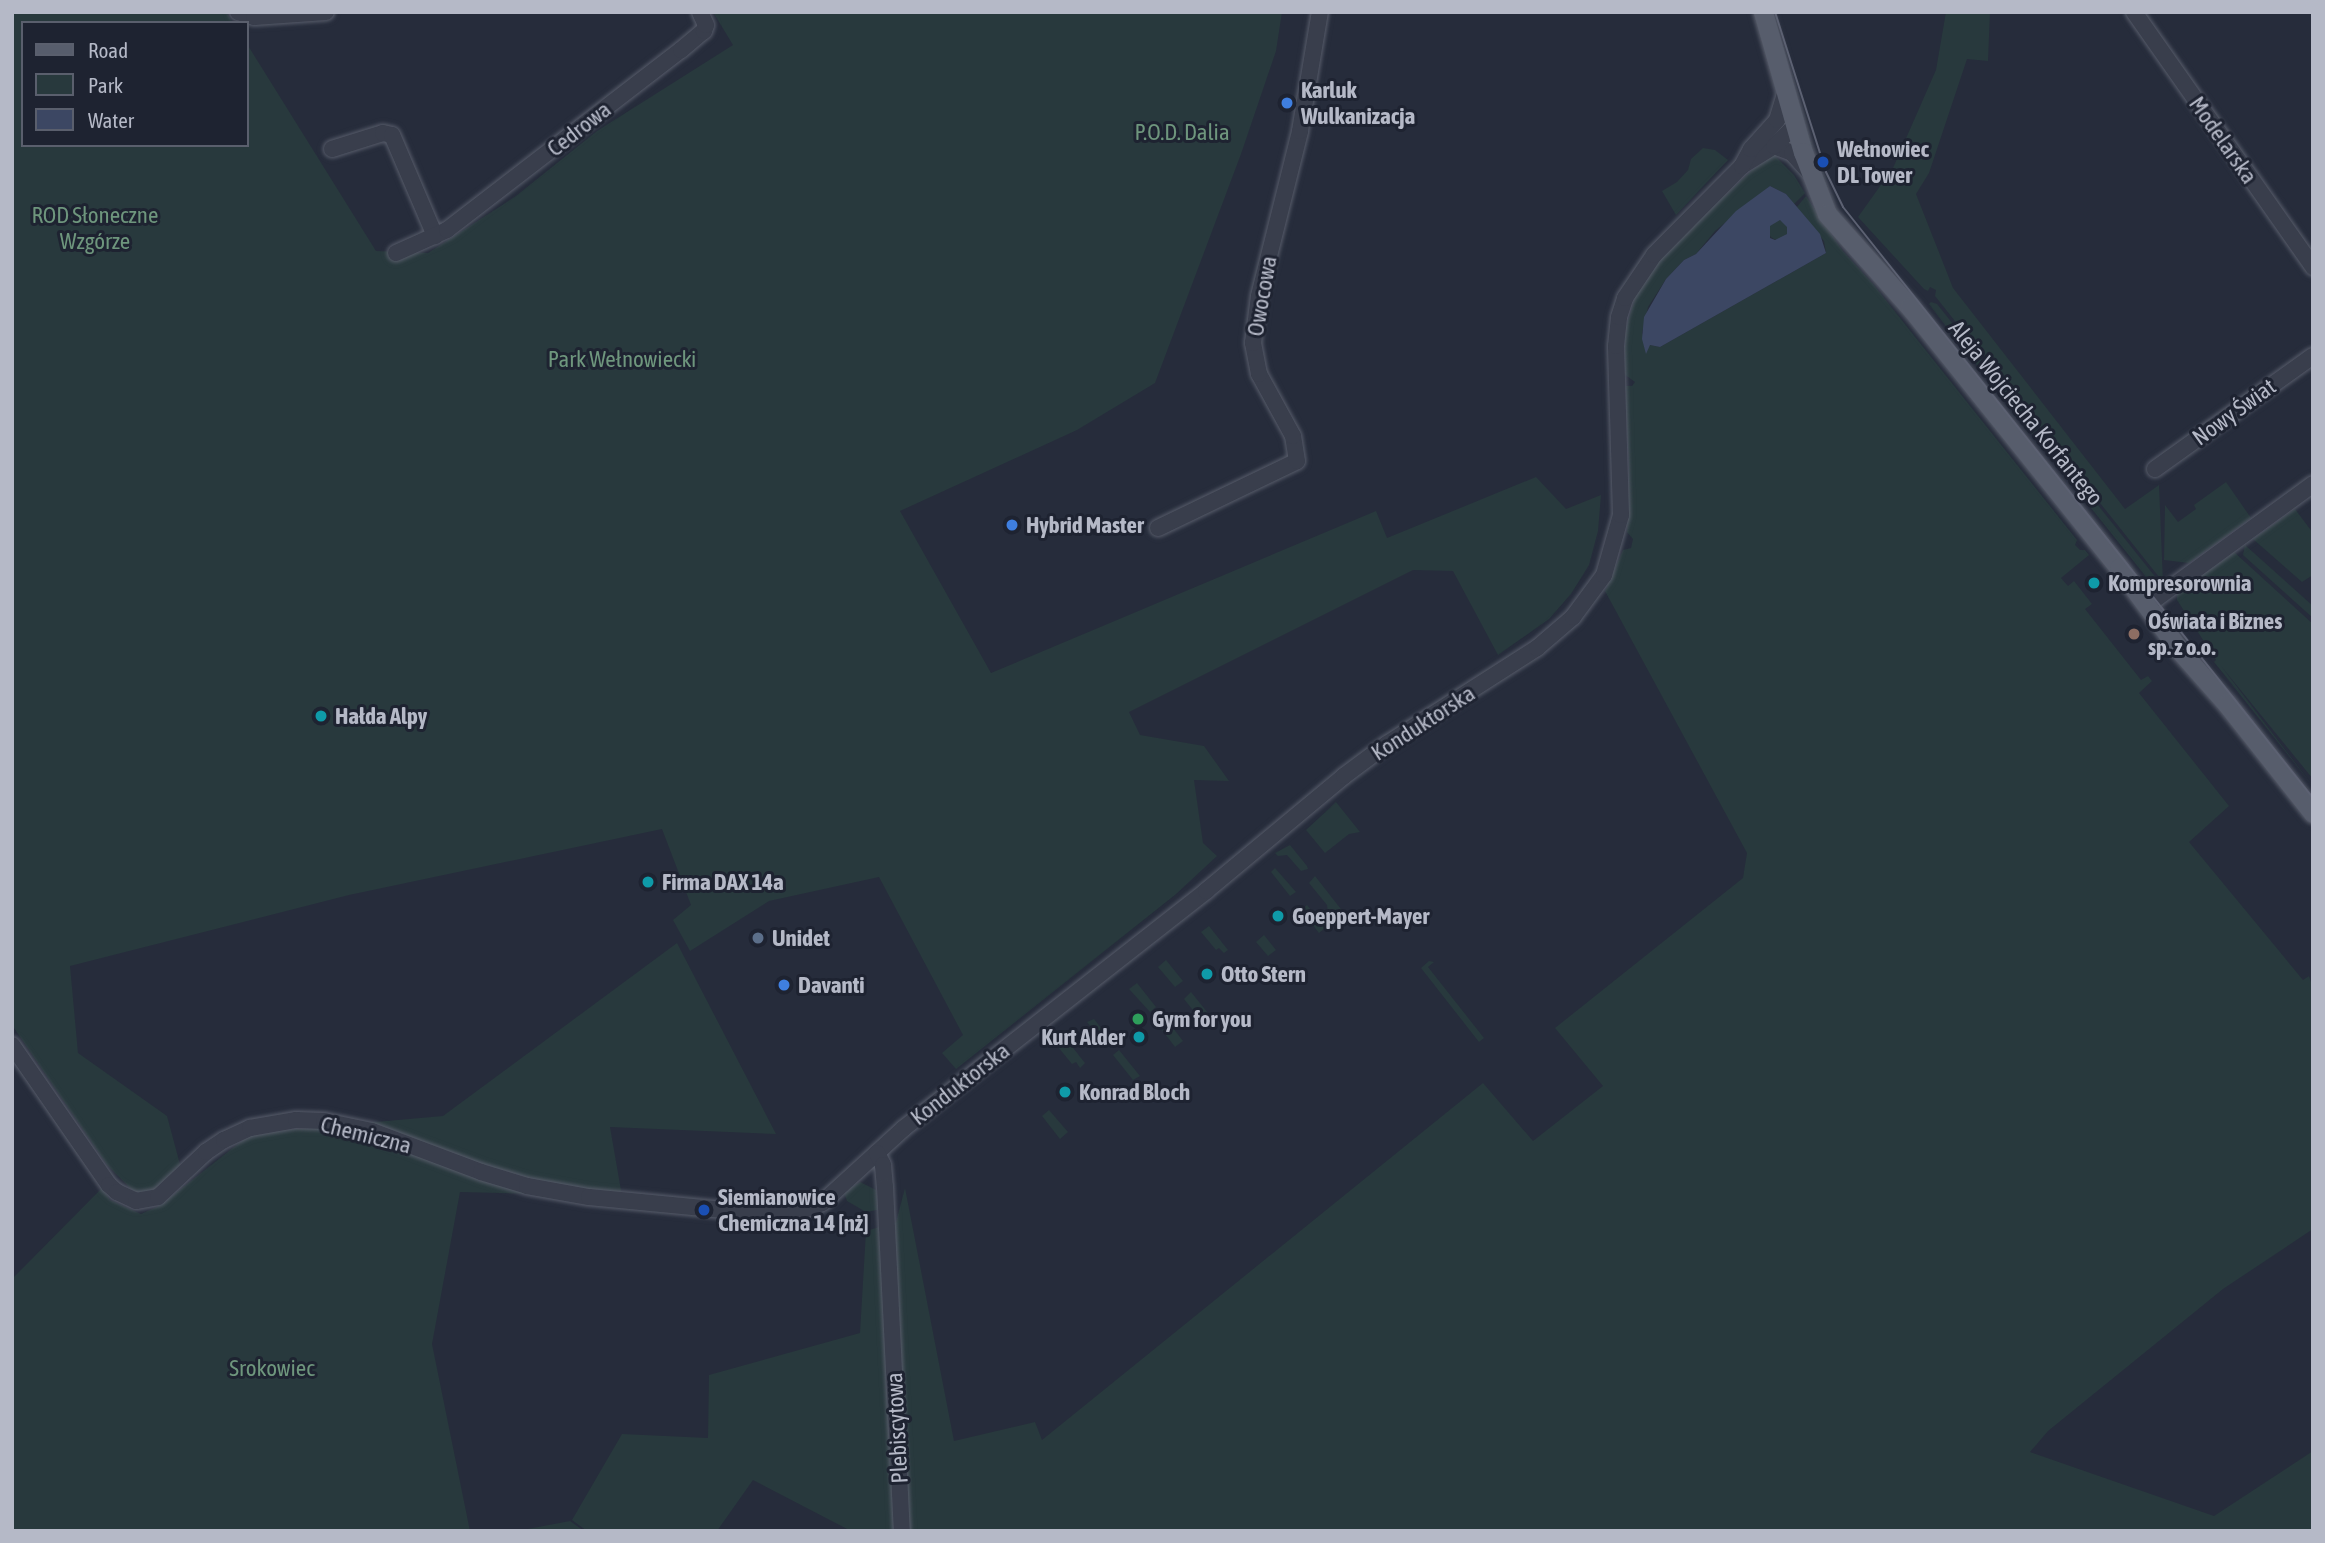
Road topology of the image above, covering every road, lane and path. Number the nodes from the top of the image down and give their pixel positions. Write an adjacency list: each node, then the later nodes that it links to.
1 (238, 12): 2 (street)
2 (326, 12)
3 (700, 12): 12 (street, Cedrowa)
4 (1320, 12): 18 (street, Owocowa)
5 (1763, 12): 7 (main road, Aleja Wojciecha Korfantego)
6 (2134, 12): 14 (street, Modelarska)
7 (1785, 93): 8 (main road, Aleja Wojciecha Korfantego); 9 (street, Konduktorska)
8 (1795, 126): 9 (street, Konduktorska); 11 (main road, Aleja Wojciecha Korfantego)
9 (1772, 138): 11 (street); 22 (street, Konduktorska)
10 (332, 149): 12 (street)
11 (1810, 175): 19 (main road, Aleja Wojciecha Korfantego)
12 (435, 236): 13 (street, Cedrowa)
13 (396, 253)
14 (2313, 267)
15 (2313, 356): 16 (street, Nowy Świat)
16 (2155, 469)
17 (2313, 484): 19 (street)
18 (1158, 528)
19 (2146, 606): 20 (main road, Aleja Wojciecha Korfantego)
20 (2313, 813)
21 (12, 1045): 25 (street, Chemiczna)
22 (877, 1153): 23 (street, Konduktorska); 24 (street)
23 (860, 1169): 24 (street); 25 (street, Konduktorska)
24 (884, 1197): 26 (street, Plebiscytowa)
25 (815, 1207)
26 (902, 1531)

